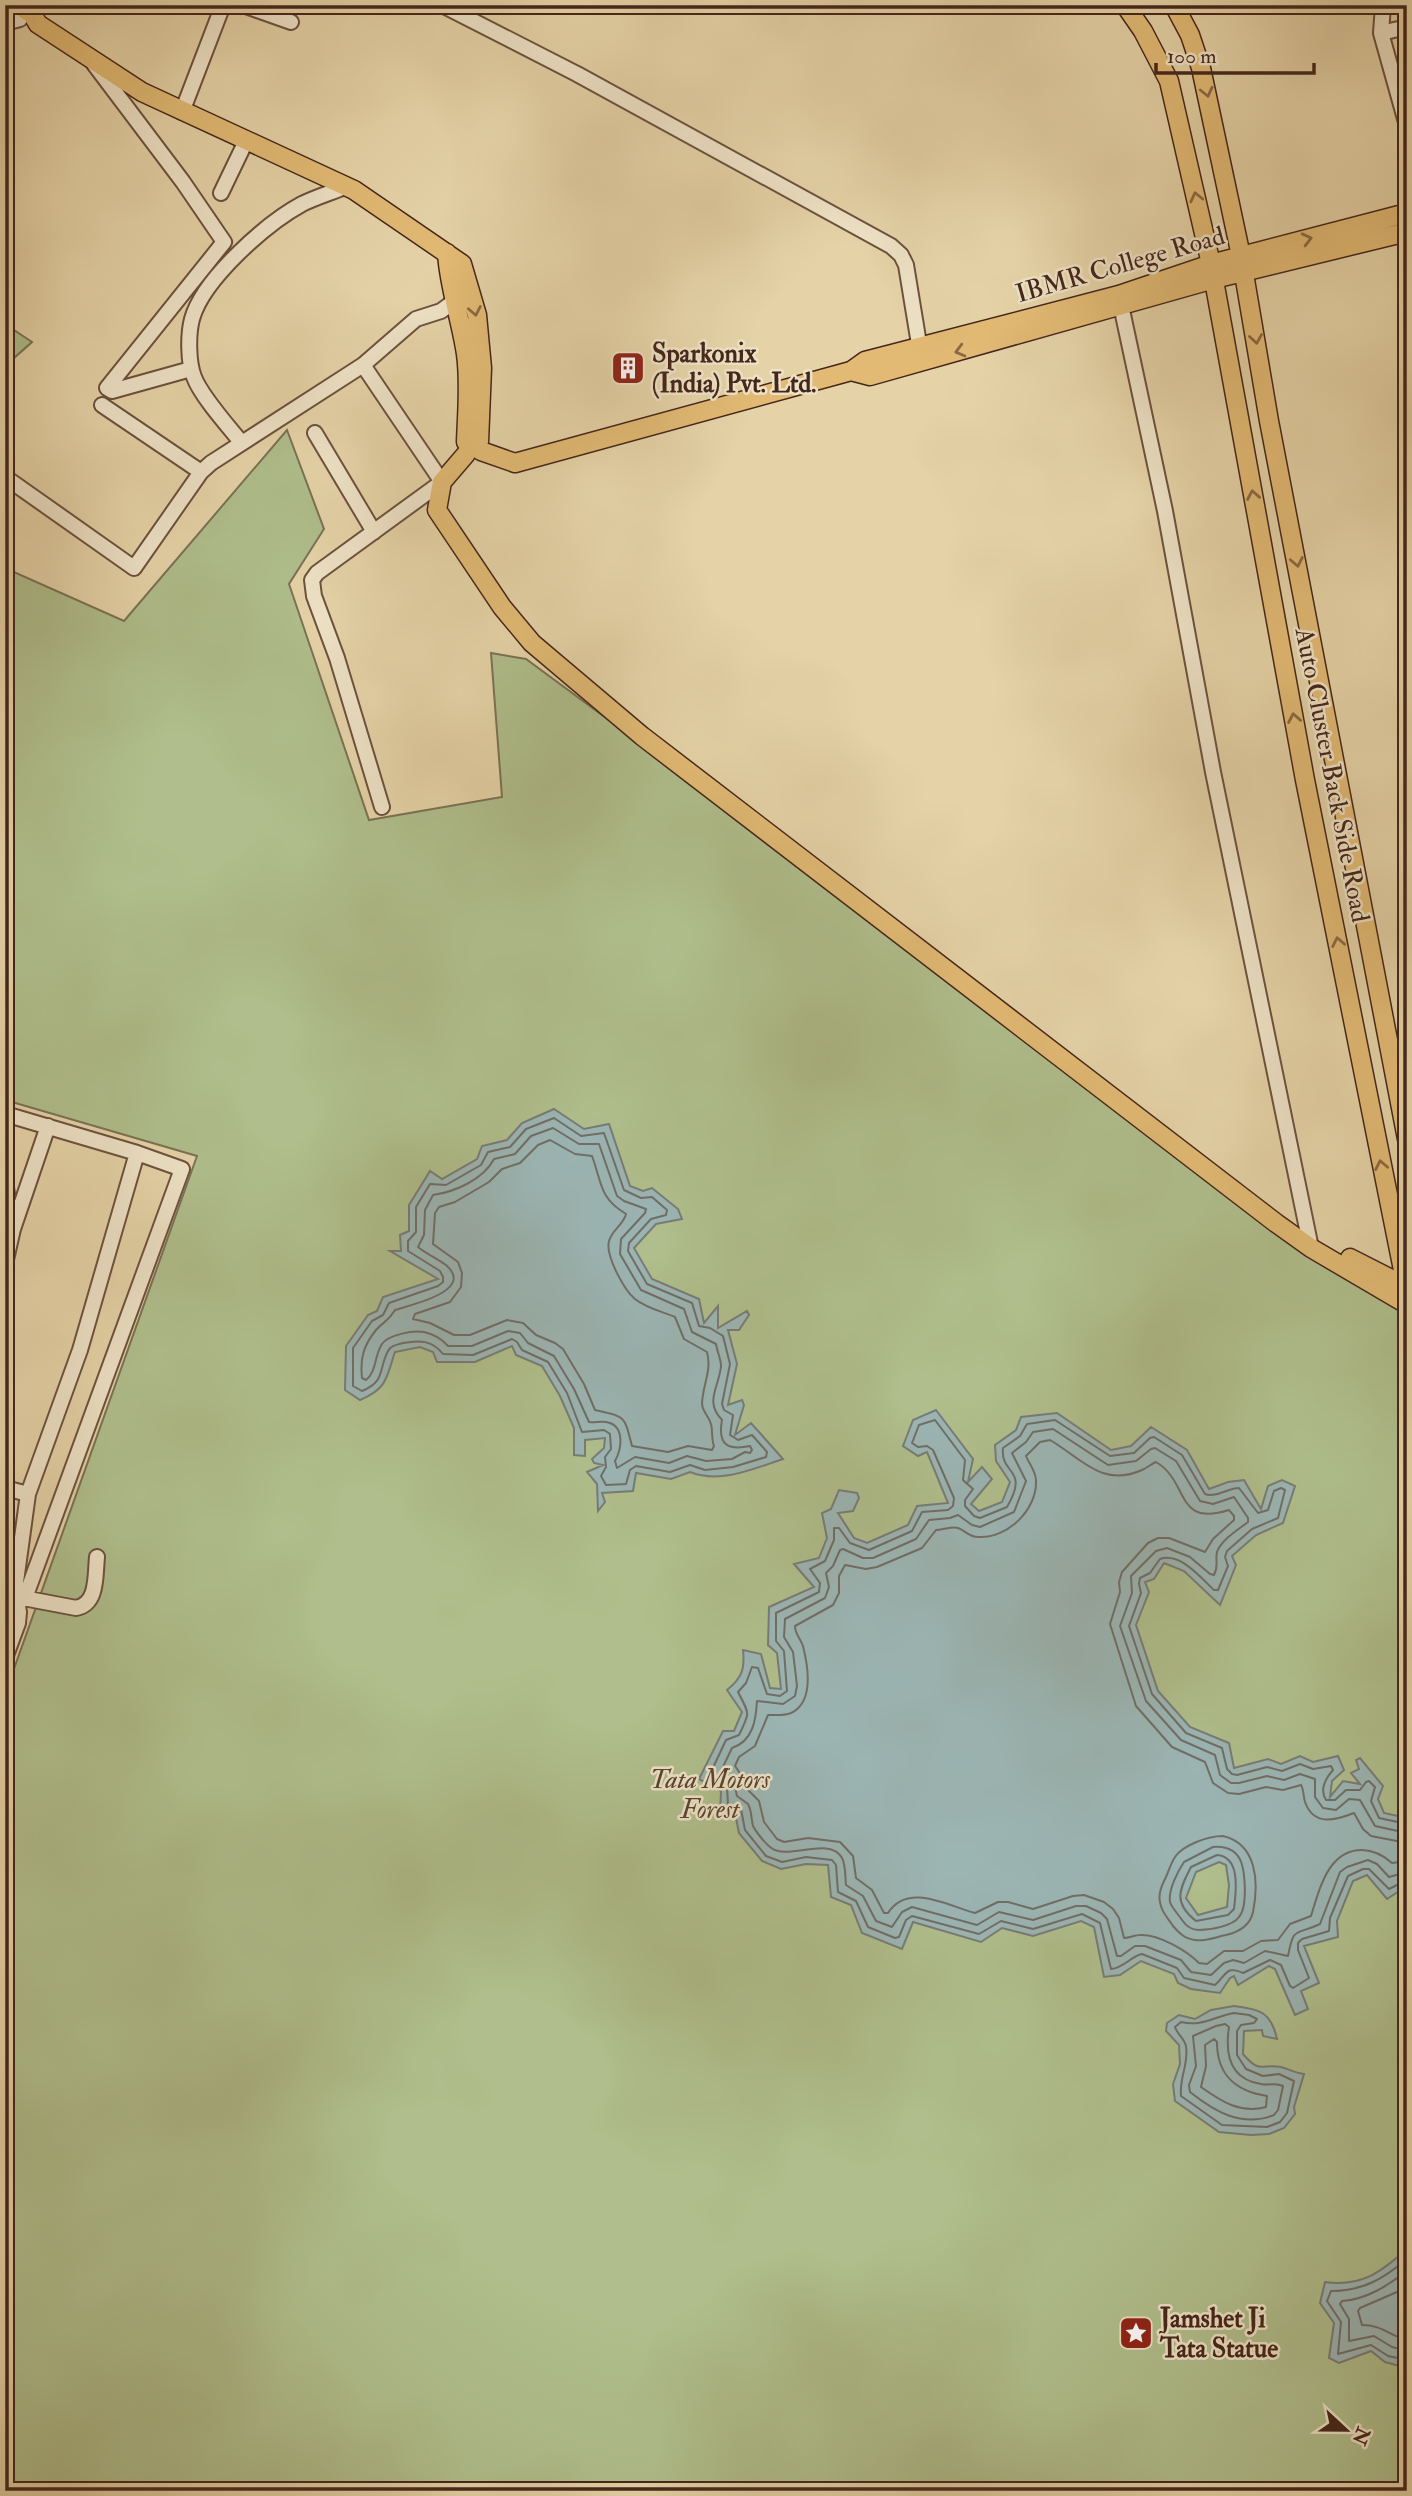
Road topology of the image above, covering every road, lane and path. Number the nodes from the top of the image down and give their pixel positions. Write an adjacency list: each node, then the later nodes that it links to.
1 (223, 5): 12 (street)
2 (243, 5): 8 (street)
3 (442, 5): 24 (street)
4 (1125, 5): 21 (main road, Auto Cluster Back Side Road, one-way to 4)
5 (1174, 5): 20 (main road, Auto Cluster Back Side Road, one-way to 20)
6 (1383, 5): 10 (street)
7 (15, 13): 11 (main road)
8 (291, 22)
9 (1407, 27): 10 (street)
10 (1381, 33): 13 (street)
11 (91, 60): 12 (main road); 26 (street)
12 (181, 113): 14 (main road)
13 (1407, 127)
14 (246, 141): 15 (main road); 16 (street)
15 (347, 186): 19 (main road); 26 (street)
16 (221, 193)
17 (1407, 213): 20 (main road, IBMR College Road, one-way to 17)
18 (1407, 232): 20 (main road, IBMR College Road)
19 (447, 253): 22 (main road); 30 (main road, one-way to 30)
20 (1243, 264): 21 (main road, IBMR College Road); 38 (main road, Auto Cluster Back Side Road, one-way to 38)
21 (1212, 272): 23 (main road, IBMR College Road); 44 (main road, Auto Cluster Back Side Road, one-way to 21)
22 (456, 300): 25 (street); 30 (main road)
23 (1121, 301): 24 (main road, IBMR College Road); 42 (street)
24 (920, 354): 30 (main road, IBMR College Road)
25 (363, 365): 29 (street); 33 (street)
26 (191, 369): 29 (street)
27 (102, 405): 31 (street)
28 (315, 433): 34 (street)
29 (241, 442): 31 (street)
30 (473, 447): 33 (main road)
31 (201, 472): 32 (street)
32 (5, 477)
33 (443, 482): 34 (street); 42 (main road)
34 (374, 532): 35 (street)
35 (382, 807)
36 (5, 1114): 37 (street)
37 (48, 1126): 39 (street); 41 (street)
38 (1407, 1139)
39 (136, 1153): 46 (street); 48 (street)
40 (5, 1182): 41 (street)
41 (9, 1238): 43 (street)
42 (1310, 1241): 44 (main road)
43 (5, 1264)
44 (1405, 1290)
45 (5, 1488): 46 (street)
46 (28, 1494): 48 (street)
47 (97, 1557): 48 (street)
48 (21, 1598): 49 (street)
49 (5, 1658)

